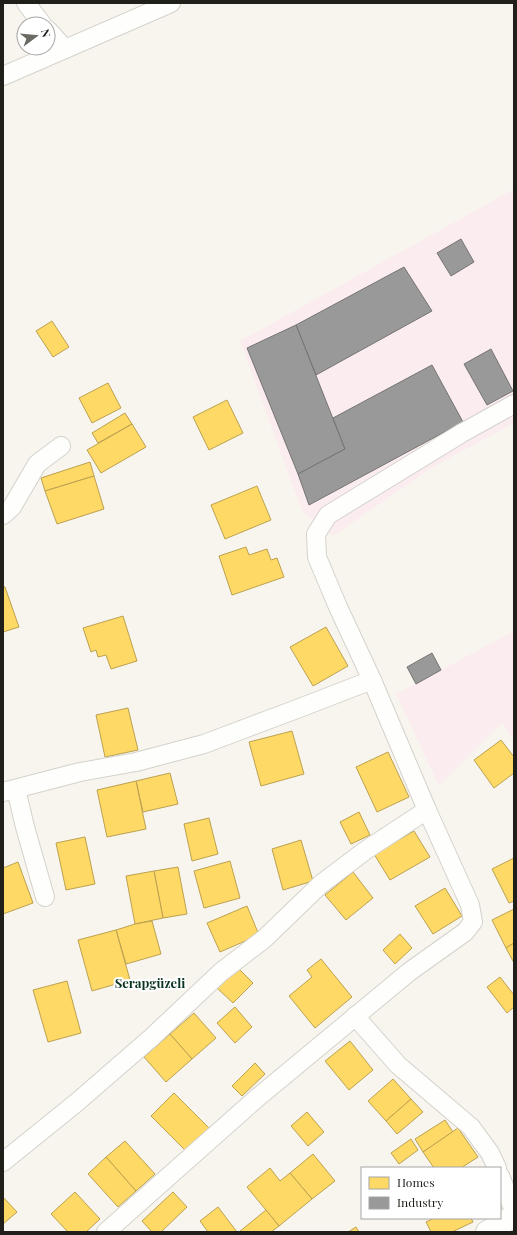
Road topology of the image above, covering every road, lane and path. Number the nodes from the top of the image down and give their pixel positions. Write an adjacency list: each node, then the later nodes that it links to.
1 (26, 3): 3 (street)
2 (171, 3): 5 (street)
3 (36, 16)
4 (56, 39): 5 (street)
5 (65, 49): 6 (street)
6 (3, 76)
7 (514, 404): 10 (street)
8 (61, 446): 9 (street)
9 (3, 515)
10 (372, 680): 11 (street); 12 (street)
11 (9, 790): 13 (street)
12 (427, 810): 14 (street); 15 (street)
13 (45, 897)
14 (355, 1016): 16 (street); 20 (street)
15 (3, 1162)
16 (497, 1167)
17 (501, 1178): 18 (street)
18 (514, 1211)
19 (514, 1216): 21 (street)
20 (106, 1232)
21 (487, 1232)

